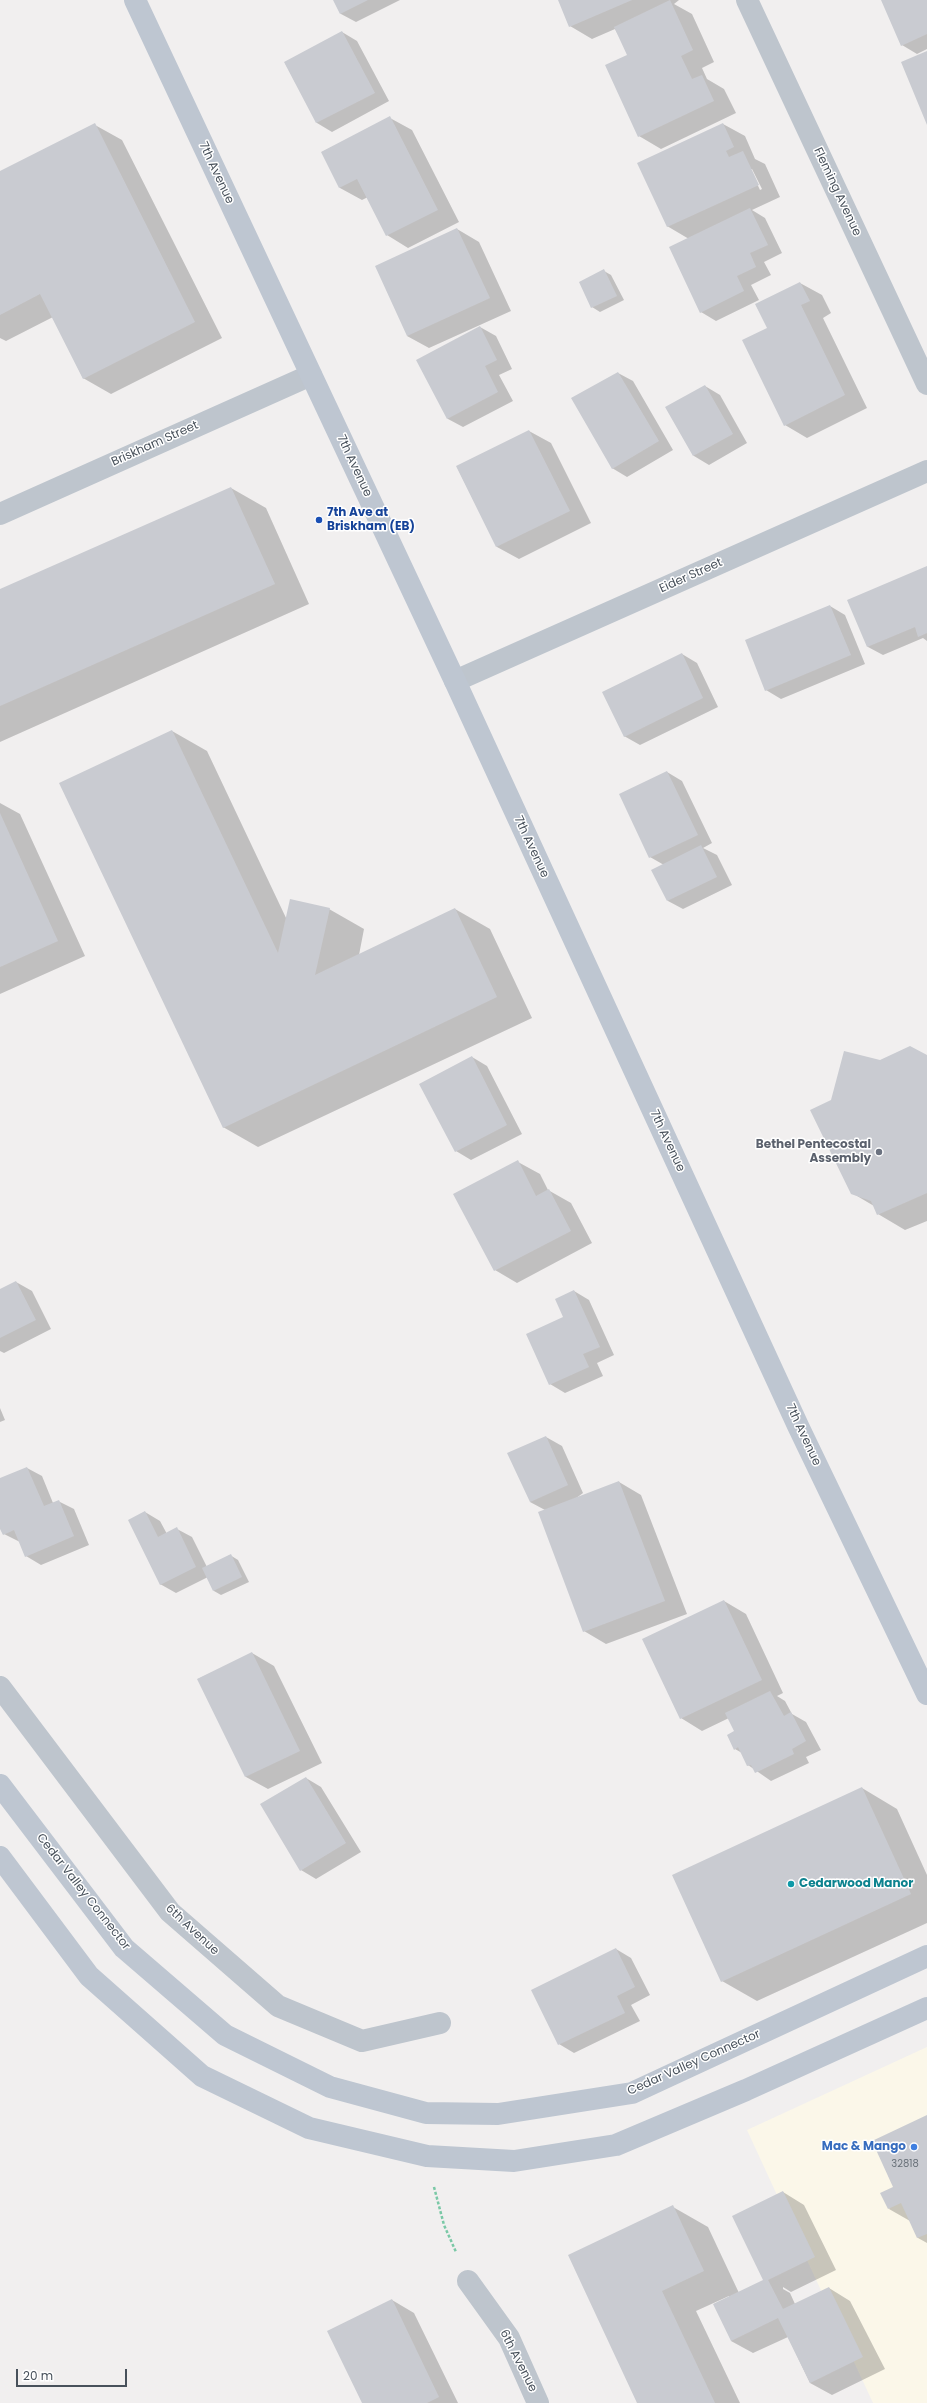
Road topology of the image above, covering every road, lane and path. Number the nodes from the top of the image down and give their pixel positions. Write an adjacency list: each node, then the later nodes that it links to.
1 (135, 0): 3 (main road, 7th Avenue)
2 (747, 0): 4 (street, Fleming Avenue)
3 (311, 375): 6 (street, Briskham Street); 7 (main road, 7th Avenue)
4 (927, 384)
5 (927, 471): 7 (street, Eider Street)
6 (0, 514)
7 (455, 681): 9 (main road, 7th Avenue)
8 (0, 1687): 14 (street, 6th Avenue)
9 (927, 1694)
10 (0, 1784): 12 (main road, Cedar Valley Connector)
11 (0, 1857): 15 (main road)
12 (927, 1956)
13 (927, 2008): 15 (main road)
14 (440, 2023)
15 (427, 2156): 16 (path)
16 (468, 2280): 17 (street, 6th Avenue)
17 (538, 2403)

